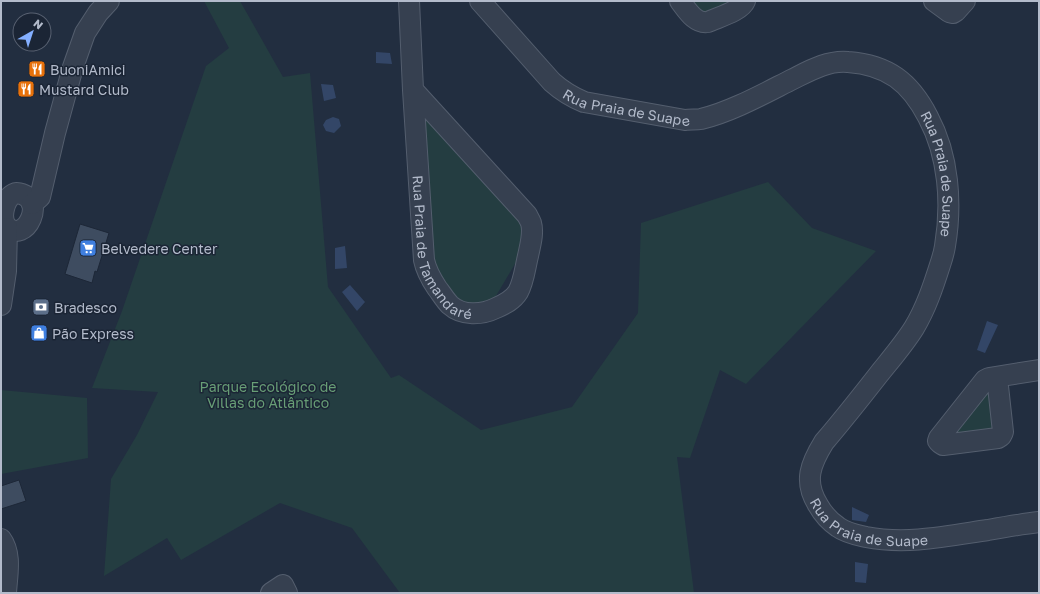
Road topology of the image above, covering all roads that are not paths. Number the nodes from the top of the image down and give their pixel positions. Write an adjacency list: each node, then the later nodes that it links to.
1 (108, 1): 9 (street)
2 (409, 1): 8 (street, Rua Praia de Tamandaré)
3 (480, 1): 16 (street, Rua Praia de Suape)
4 (680, 1): 5 (street)
5 (745, 1)
6 (934, 1): 7 (street)
7 (965, 1)
8 (413, 90): 8 (street, Rua Praia de Tamandaré)
9 (55, 133): 10 (street); 11 (street)
10 (7, 196): 11 (street); 12 (street)
11 (32, 204): 12 (street)
12 (9, 226): 13 (street)
13 (1, 303)
14 (1039, 370): 15 (street)
15 (997, 377)
16 (1039, 522)
17 (1, 539): 18 (street)
18 (6, 593)
19 (271, 593): 20 (street)
20 (287, 593)

